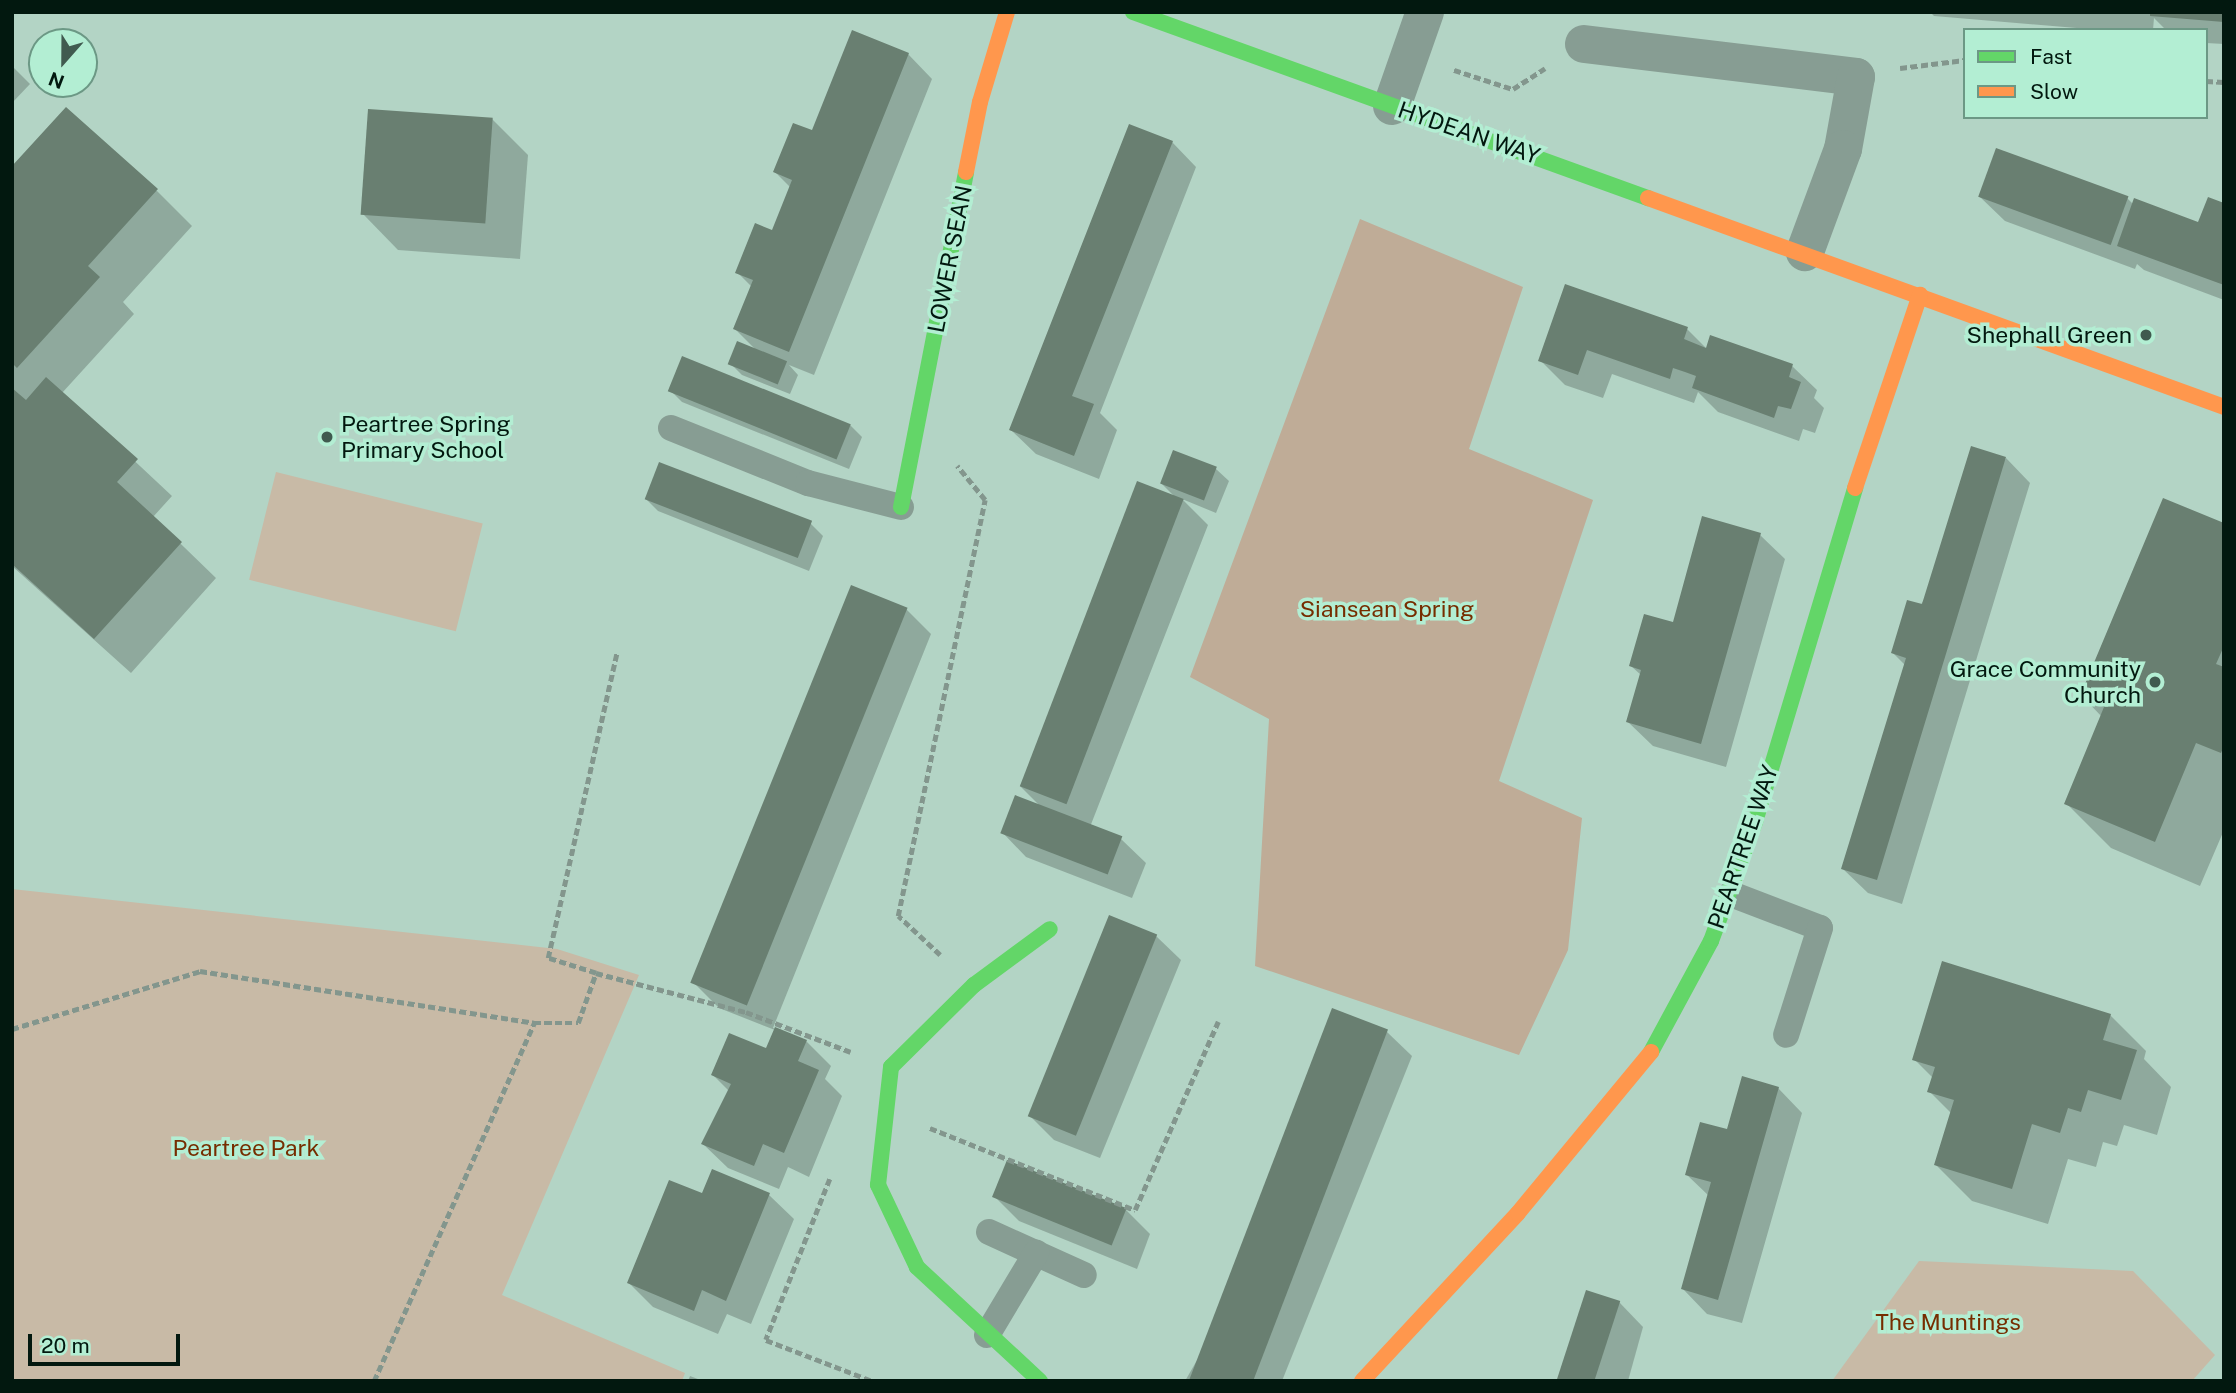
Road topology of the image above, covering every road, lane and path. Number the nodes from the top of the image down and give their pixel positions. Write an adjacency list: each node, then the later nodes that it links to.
1 (1007, 12): 12 (street, LOWER SEAN)
2 (1133, 12): 8 (street, HYDEAN WAY)
3 (1425, 12): 5 (street)
4 (1584, 44): 5 (path); 7 (street)
5 (1411, 53): 8 (street)
6 (1963, 60): 7 (path)
7 (1856, 77): 9 (street)
8 (1392, 106): 9 (street, HYDEAN WAY)
9 (1805, 252): 10 (street, HYDEAN WAY)
10 (1920, 295): 11 (street, HYDEAN WAY); 16 (street, PEARTREE WAY)
11 (2224, 407)
12 (918, 420): 14 (street, LOWER SEAN); 19 (path)
13 (671, 428): 14 (lane)
14 (901, 507)
15 (617, 653): 18 (path)
16 (1731, 894): 23 (lane); 34 (street, PEARTREE WAY)
17 (1050, 929): 19 (street)
18 (596, 973): 21 (path); 24 (path)
19 (974, 985): 24 (street)
20 (1218, 1022): 25 (path)
21 (534, 1023): 22 (path); 31 (path)
22 (12, 1029)
23 (1786, 1035)
24 (891, 1067): 25 (street)
25 (886, 1110): 30 (street)
26 (831, 1175): 32 (path)
27 (989, 1232): 28 (lane)
28 (1036, 1253): 29 (lane); 30 (lane)
29 (1084, 1275)
30 (987, 1335): 33 (street)
31 (374, 1381)
32 (872, 1381)
33 (1040, 1381)
34 (1362, 1381)

